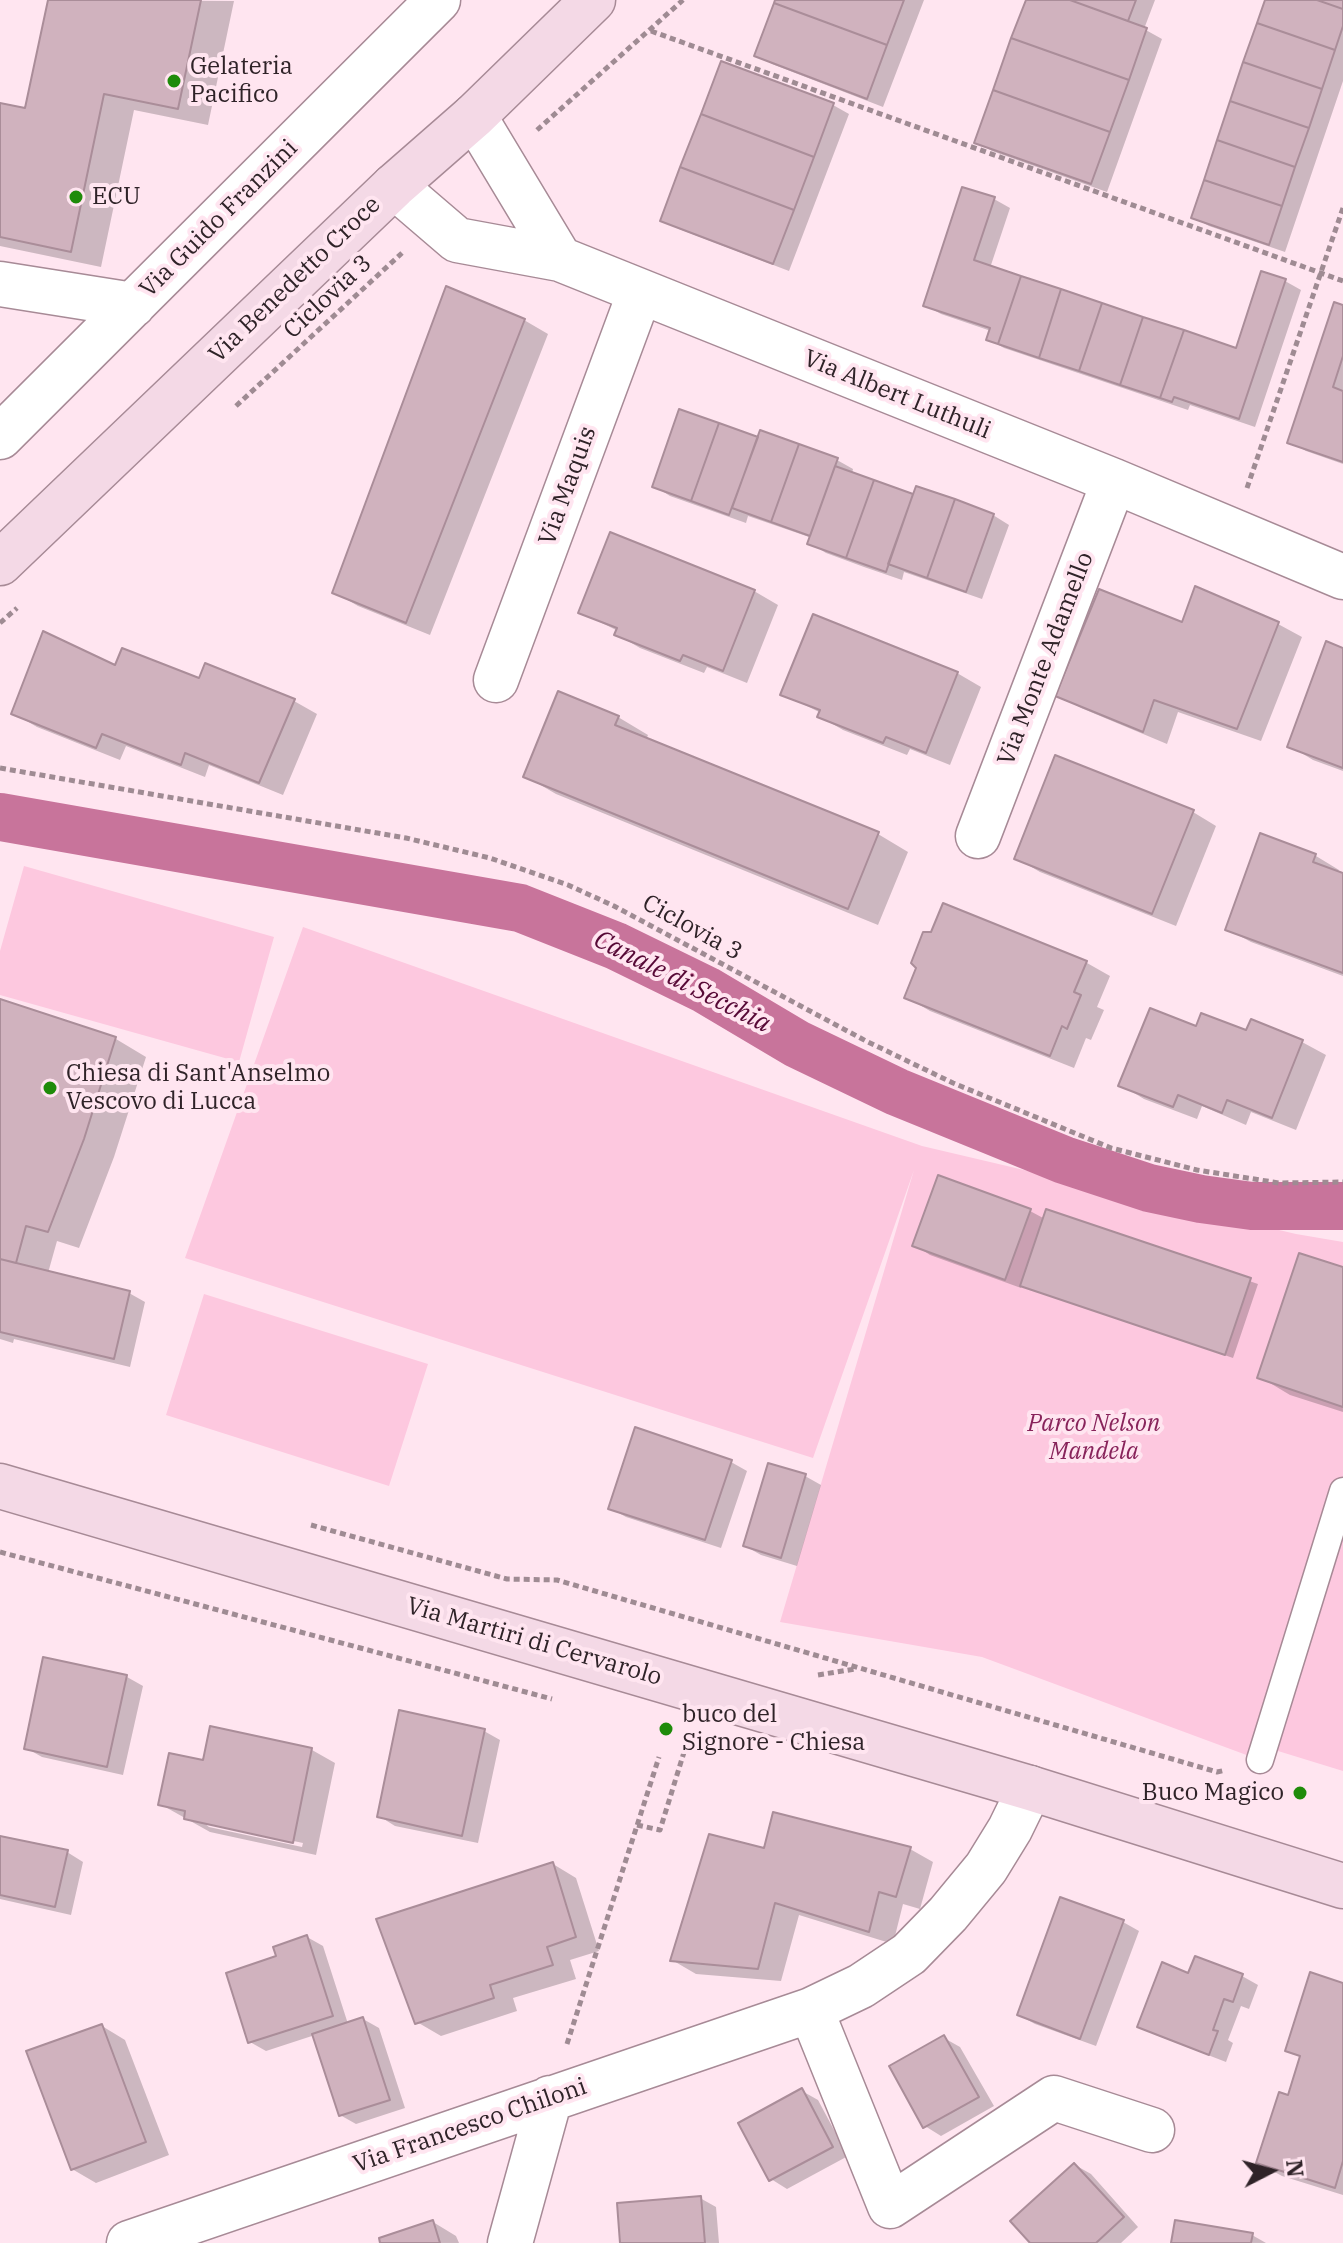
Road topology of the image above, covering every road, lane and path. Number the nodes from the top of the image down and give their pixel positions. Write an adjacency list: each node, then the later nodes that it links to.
1 (438, 0): 15 (street, Via Guido Franzini)
2 (593, 0): 5 (main road, Via Benedetto Croce)
3 (683, 0): 4 (path)
4 (651, 31): 6 (path); 11 (path)
5 (474, 116): 6 (street); 7 (main road, Via Benedetto Croce)
6 (502, 161): 10 (street)
7 (394, 186): 9 (street, Via Albert Luthuli); 20 (main road, Via Benedetto Croce)
8 (1343, 208): 11 (path)
9 (436, 222): 10 (street, Via Albert Luthuli); 16 (path, Ciclovia 3)
10 (560, 259): 14 (street, Via Albert Luthuli)
11 (1321, 273): 12 (path); 19 (path)
12 (1343, 281)
13 (0, 284): 15 (street)
14 (640, 292): 18 (street, Via Albert Luthuli); 24 (street, Via Maquis)
15 (133, 305): 17 (street, Via Guido Franzini)
16 (229, 412)
17 (0, 437)
18 (1114, 481): 19 (street, Via Albert Luthuli); 26 (street, Via Monte Adamello)
19 (1233, 531): 21 (street, Via Albert Luthuli)
20 (0, 563)
21 (1343, 577)
22 (23, 602): 23 (path)
23 (0, 623)
24 (496, 680)
25 (0, 768): 27 (path, Ciclovia 3)
26 (978, 836)
27 (1343, 1182)
28 (0, 1486): 36 (main road, Via Martiri di Cervarolo)
29 (1343, 1491): 35 (lane)
30 (302, 1523): 35 (path)
31 (0, 1552): 32 (path)
32 (567, 1704)
33 (674, 1732): 37 (path)
34 (659, 1757): 37 (path)
35 (1260, 1760)
36 (1030, 1788): 38 (main road, Via Martiri di Cervarolo); 39 (street, Via Francesco Chiloni)
37 (637, 1825): 40 (path)
38 (1343, 1886)
39 (811, 2010): 40 (street, Via Francesco Chiloni); 41 (street)
40 (550, 2098): 42 (street, Via Francesco Chiloni); 43 (street)
41 (1152, 2130)
42 (129, 2243)
43 (510, 2243)

